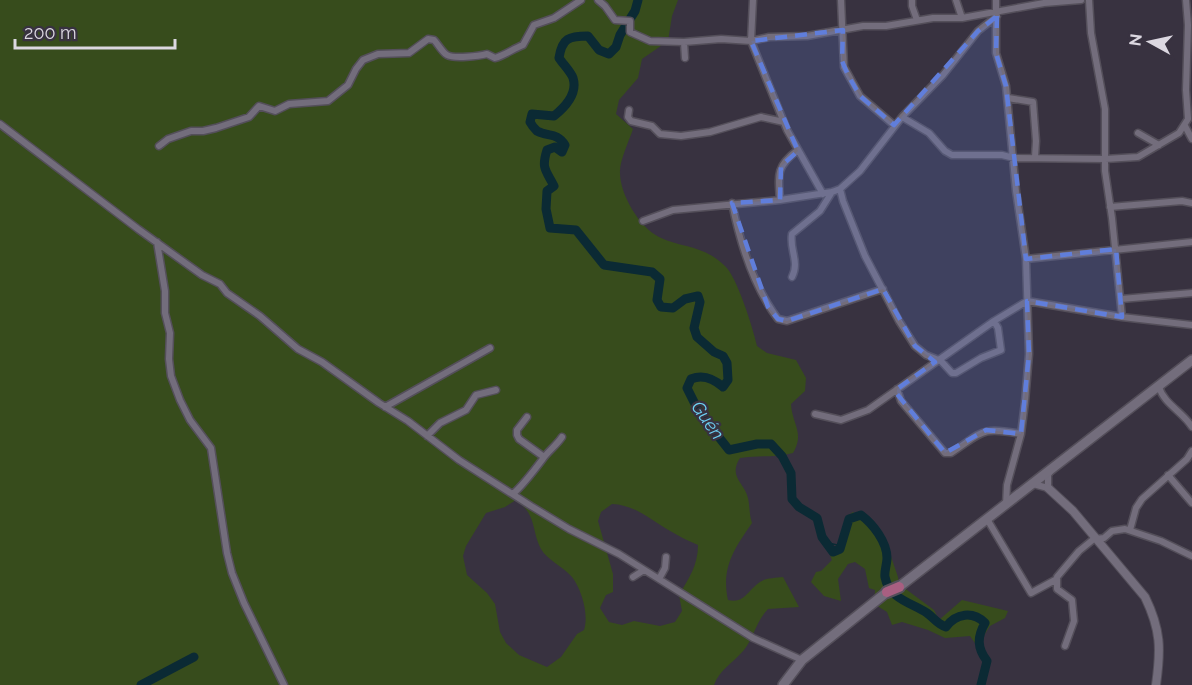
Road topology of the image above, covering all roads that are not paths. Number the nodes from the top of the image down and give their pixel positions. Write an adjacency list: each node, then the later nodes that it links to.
1 (581, 0): 28 (street)
2 (598, 0): 16 (street)
3 (753, 0): 15 (street)
4 (841, 0): 14 (street)
5 (912, 0): 13 (street)
6 (956, 0): 12 (street)
7 (996, 0): 11 (street)
8 (1081, 0): 11 (street)
9 (1089, 0): 32 (street)
10 (1186, 0): 24 (street)
11 (997, 14): 12 (street); 18 (street); 20 (street)
12 (962, 18): 13 (street)
13 (917, 20): 14 (street)
14 (843, 30): 15 (street); 23 (street)
15 (751, 41): 16 (street); 21 (street)
16 (684, 42): 17 (street)
17 (685, 58)
18 (1008, 98): 30 (street); 31 (street)
19 (629, 110): 21 (street)
20 (902, 117): 23 (street); 31 (street)
21 (784, 122): 29 (street)
22 (1, 126): 41 (street)
23 (895, 126): 33 (street)
24 (1185, 126): 26 (street); 27 (street)
25 (1138, 134): 27 (street)
26 (1192, 139)
27 (1159, 145): 32 (street)
28 (159, 146)
29 (798, 150): 35 (street); 36 (street)
30 (1035, 157): 31 (street); 32 (street)
31 (1014, 158): 44 (street)
32 (1105, 159): 39 (street)
33 (840, 189): 34 (street); 46 (street)
34 (832, 192): 35 (street); 45 (street)
35 (823, 194): 36 (street)
36 (780, 200): 37 (street)
37 (732, 203): 40 (street); 46 (street)
38 (1192, 203): 39 (street)
39 (1110, 207): 43 (street)
40 (643, 222)
41 (157, 242): 59 (street); 88 (street)
42 (1192, 242): 43 (street)
43 (1116, 249): 44 (street); 48 (street)
44 (1026, 259): 49 (street)
45 (792, 277)
46 (882, 289): 54 (street)
47 (1192, 293): 48 (street)
48 (1121, 299): 50 (street)
49 (1027, 301): 50 (street); 51 (street); 63 (street)
50 (1122, 317): 52 (street)
51 (994, 321): 54 (street); 54 (street)
52 (1192, 325)
53 (490, 348): 59 (street)
54 (937, 360): 57 (street)
55 (1192, 360): 56 (main road)
56 (1159, 387): 62 (street); 68 (main road)
57 (897, 388): 60 (street); 63 (street)
58 (496, 390): 64 (street)
59 (385, 407): 64 (street)
60 (815, 414)
61 (527, 417): 67 (street)
62 (1192, 427)
63 (1021, 434): 74 (street)
64 (426, 436): 72 (street)
65 (562, 437): 67 (street)
66 (1192, 451): 69 (street)
67 (544, 456): 72 (street)
68 (1051, 470): 70 (main road); 71 (street)
69 (1168, 475): 73 (street); 76 (street)
70 (1032, 484): 71 (street); 74 (main road)
71 (1048, 488): 77 (street)
72 (513, 494): 80 (street)
73 (1192, 503)
74 (1005, 505): 75 (main road)
75 (987, 519): 83 (street); 84 (main road)
76 (1130, 530): 77 (street); 78 (street)
77 (1096, 539): 83 (street); 90 (street)
78 (1192, 556)
79 (666, 557): 82 (street)
80 (644, 570): 81 (street); 82 (street)
81 (633, 576)
82 (659, 579): 87 (street)
83 (1057, 579): 86 (street)
84 (899, 587): 85 (main road)
85 (887, 592): 87 (main road)
86 (1065, 646)
87 (802, 660): 89 (main road)
88 (284, 685)
89 (783, 685)
90 (1156, 685)

